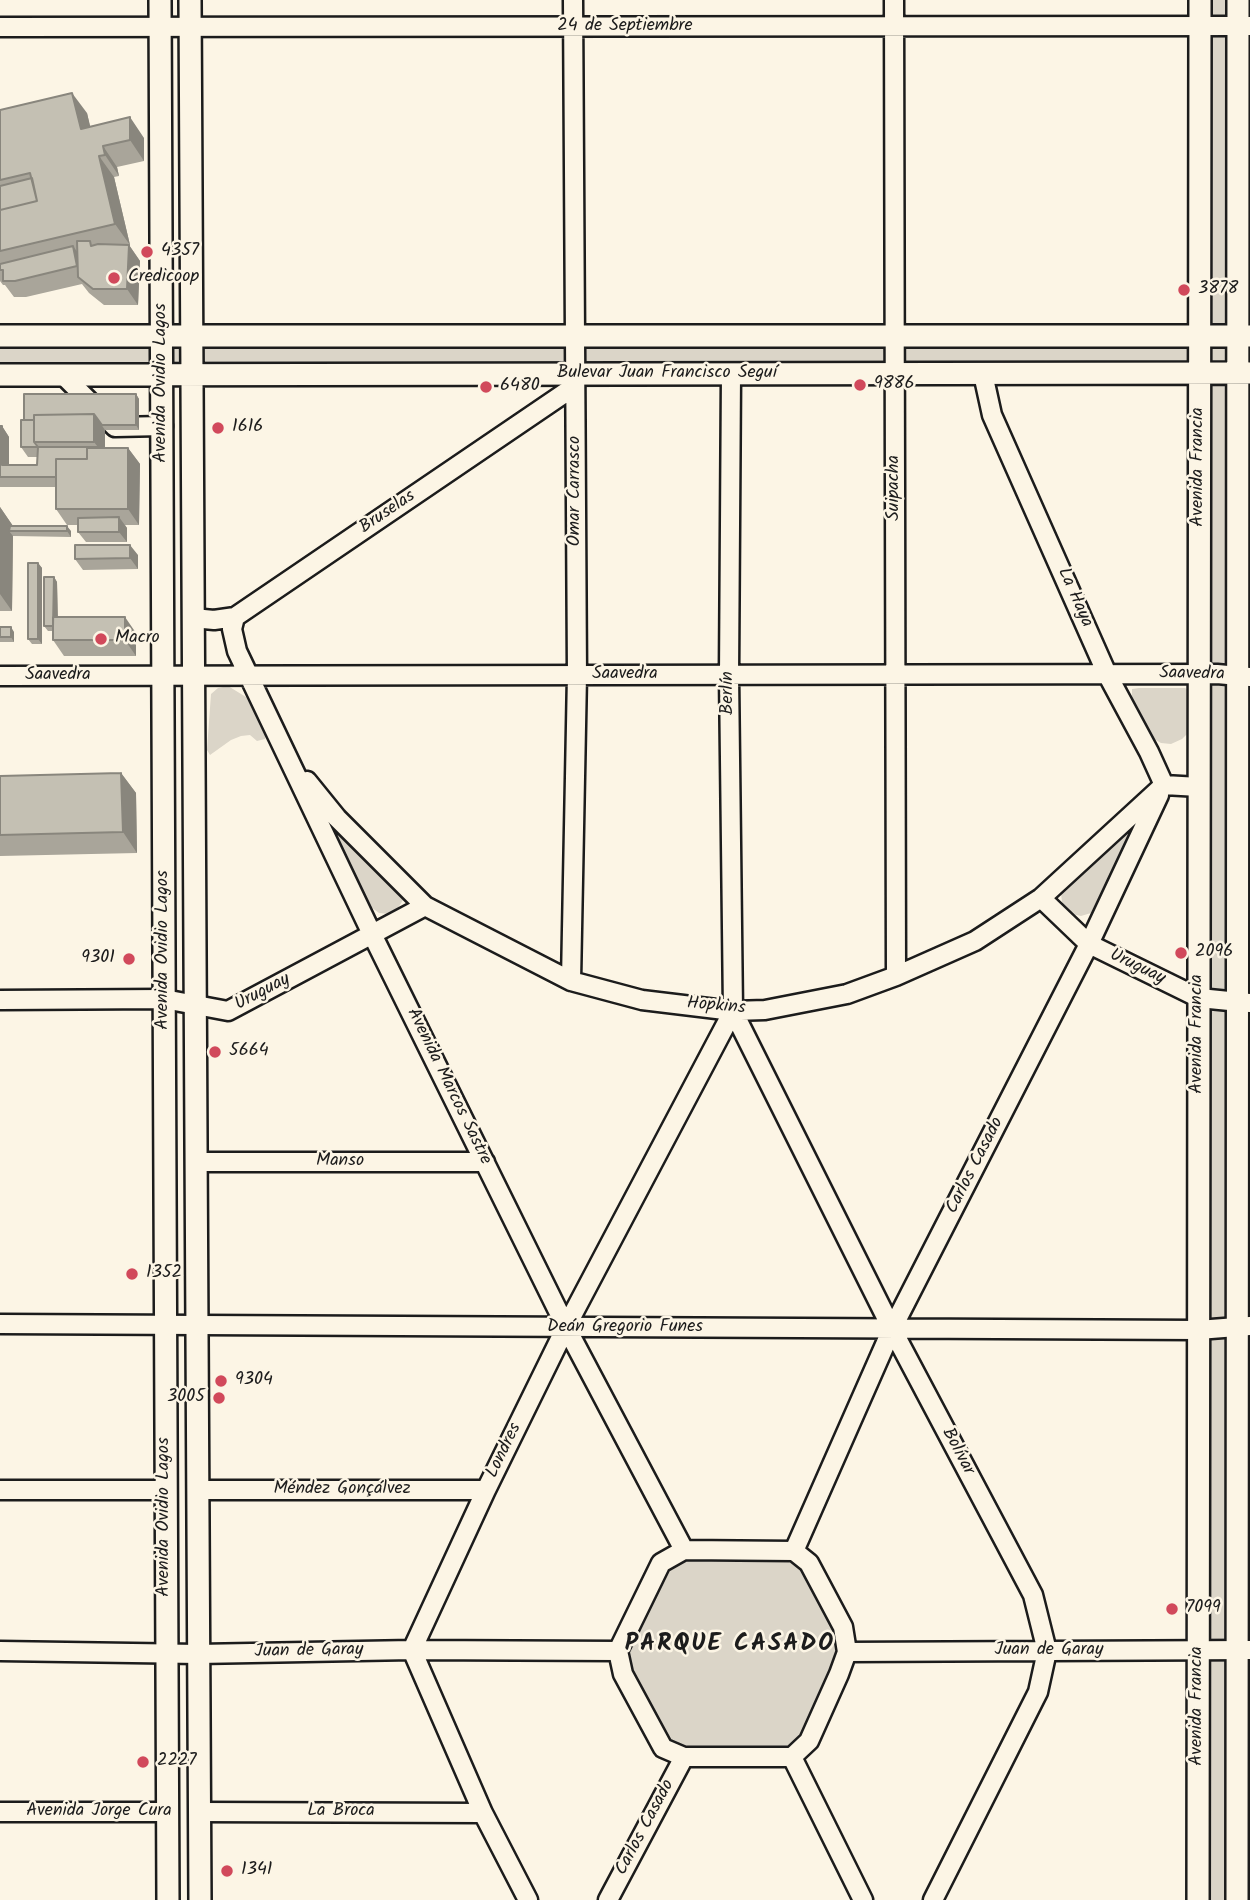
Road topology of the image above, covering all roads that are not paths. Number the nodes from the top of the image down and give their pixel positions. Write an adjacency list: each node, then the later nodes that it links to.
1 (160, 0): 12 (main road, Avenida Ovidio Lagos)
2 (190, 0): 9 (main road, Avenida Ovidio Lagos)
3 (573, 0): 10 (street, Omar Carrasco)
4 (894, 0): 13 (street, Suipacha)
5 (1200, 0): 7 (main road, Avenida Francia)
6 (1238, 0): 11 (main road)
7 (1200, 26): 11 (street, 24 de Septiembre); 13 (street, 24 de Septiembre); 19 (main road, Avenida Francia)
8 (0, 27): 12 (street, 24 de Septiembre)
9 (190, 27): 10 (street, 24 de Septiembre); 12 (street, 24 de Septiembre); 16 (main road, Avenida Ovidio Lagos)
10 (573, 27): 13 (street, 24 de Septiembre); 17 (street, Omar Carrasco)
11 (1244, 27): 20 (main road)
12 (160, 28): 15 (main road, Avenida Ovidio Lagos)
13 (894, 28): 18 (street, Suipacha)
14 (0, 336): 15 (main road)
15 (163, 336): 16 (main road); 28 (main road, Avenida Ovidio Lagos)
16 (192, 336): 17 (main road); 29 (main road, Avenida Ovidio Lagos)
17 (575, 336): 18 (main road); 30 (street, Omar Carrasco)
18 (895, 336): 19 (main road); 25 (street, Suipacha)
19 (1199, 336): 20 (main road); 22 (main road, Avenida Francia)
20 (1244, 336): 23 (main road)
21 (983, 373): 22 (main road, Bulevar Juan Francisco Seguí); 25 (main road, Bulevar Juan Francisco Seguí); 35 (street, La Haya)
22 (1199, 373): 23 (main road, Bulevar Juan Francisco Seguí); 36 (main road, Avenida Francia)
23 (1244, 373): 32 (main road)
24 (731, 374): 25 (main road, Bulevar Juan Francisco Seguí); 30 (main road, Bulevar Juan Francisco Seguí); 38 (street, Berlín)
25 (895, 374): 39 (street, Suipacha)
26 (0, 375): 27 (main road, Bulevar Juan Francisco Seguí)
27 (63, 375): 28 (main road, Bulevar Juan Francisco Seguí); 31 (street)
28 (162, 375): 29 (main road, Bulevar Juan Francisco Seguí); 31 (main road, Avenida Ovidio Lagos)
29 (192, 375): 30 (main road, Bulevar Juan Francisco Seguí); 34 (main road, Avenida Ovidio Lagos)
30 (575, 380): 33 (street, Bruselas); 37 (street, Omar Carrasco)
31 (163, 426): 41 (main road, Avenida Ovidio Lagos)
32 (1244, 520): 44 (main road)
33 (234, 617): 34 (street); 43 (street, Avenida Marcos Sastre)
34 (193, 618): 42 (main road, Avenida Ovidio Lagos)
35 (1107, 674): 36 (street, Saavedra); 39 (street, Saavedra); 46 (street, La Haya)
36 (1199, 674): 44 (street, Saavedra); 47 (main road, Avenida Francia)
37 (577, 675): 38 (street, Saavedra); 43 (street, Saavedra); 53 (street, Omar Carrasco)
38 (729, 675): 39 (street, Saavedra); 59 (street, Berlín)
39 (896, 675): 52 (street, Suipacha)
40 (0, 676): 41 (street, Saavedra)
41 (164, 676): 42 (street, Saavedra); 55 (main road, Avenida Ovidio Lagos)
42 (193, 676): 43 (street, Saavedra); 58 (main road, Avenida Ovidio Lagos)
43 (250, 676): 45 (street, Avenida Marcos Sastre)
44 (1245, 677): 57 (main road)
45 (288, 756): 49 (street, Hopkins); 50 (street, Avenida Marcos Sastre)
46 (1164, 785): 47 (street); 48 (street, Hopkins); 51 (street, Carlos Casado)
47 (1199, 787): 54 (main road, Avenida Francia)
48 (1041, 898): 51 (street, Uruguay); 52 (street, Hopkins)
49 (425, 906): 50 (street, Uruguay); 53 (street, Hopkins)
50 (372, 934): 58 (street, Uruguay); 61 (street, Avenida Marcos Sastre)
51 (1090, 944): 54 (street, Uruguay); 67 (street, Carlos Casado)
52 (896, 976): 59 (street, Hopkins)
53 (571, 981): 59 (street, Hopkins)
54 (1199, 998): 57 (street, Uruguay); 68 (main road, Avenida Francia)
55 (164, 999): 56 (street, Uruguay); 58 (street, Uruguay); 63 (main road, Avenida Ovidio Lagos)
56 (0, 1000)
57 (1244, 1003): 65 (main road)
58 (194, 1004): 60 (main road, Avenida Ovidio Lagos)
59 (733, 1012): 66 (street, Londres); 67 (street, Bolívar)
60 (196, 1162): 61 (street, Manso); 64 (main road, Avenida Ovidio Lagos)
61 (485, 1162): 66 (street, Avenida Marcos Sastre)
62 (0, 1324): 63 (street, Deán Gregorio Funes)
63 (166, 1324): 64 (street, Deán Gregorio Funes); 70 (main road, Avenida Ovidio Lagos)
64 (197, 1325): 66 (street, Deán Gregorio Funes); 71 (main road, Avenida Ovidio Lagos)
65 (1244, 1326): 68 (street, Deán Gregorio Funes); 73 (main road)
66 (566, 1327): 67 (street, Deán Gregorio Funes); 72 (street, Londres); 74 (street, Avenida Marcos Sastre)
67 (892, 1329): 68 (street, Deán Gregorio Funes); 75 (street, Carlos Casado); 81 (street, Bolívar)
68 (1198, 1330): 77 (main road, Avenida Francia)
69 (0, 1490): 70 (street)
70 (165, 1490): 82 (main road, Avenida Ovidio Lagos)
71 (197, 1490): 72 (street, Méndez Gonçálvez); 84 (main road, Avenida Ovidio Lagos)
72 (486, 1490): 76 (street, Londres)
73 (1244, 1534): 78 (main road)
74 (684, 1550): 75 (street); 80 (street)
75 (794, 1551): 83 (street)
76 (412, 1650): 80 (street, Juan de Garay); 84 (street, Juan de Garay); 90 (street)
77 (1198, 1650): 78 (street, Juan de Garay); 81 (street, Juan de Garay); 97 (main road, Avenida Francia)
78 (1244, 1650): 98 (main road)
79 (0, 1651): 82 (street, Juan de Garay)
80 (618, 1651): 86 (street)
81 (1047, 1651): 83 (street, Juan de Garay); 96 (street, Bolívar)
82 (166, 1653): 84 (street, Juan de Garay); 88 (main road, Avenida Ovidio Lagos)
83 (847, 1653): 85 (street)
84 (198, 1654): 89 (main road, Avenida Ovidio Lagos)
85 (792, 1756): 86 (street); 95 (street)
86 (684, 1757): 94 (street, Carlos Casado)
87 (0, 1812): 88 (street, Avenida Jorge Cura)
88 (167, 1812): 89 (main road, Avenida Jorge Cura); 91 (main road, Avenida Ovidio Lagos)
89 (199, 1812): 90 (street, La Broca); 92 (main road, Avenida Ovidio Lagos)
90 (482, 1813): 93 (street)
91 (168, 1900)
92 (200, 1900)
93 (528, 1900)
94 (608, 1900)
95 (863, 1900)
96 (933, 1900)
97 (1198, 1900)
98 (1237, 1900)

